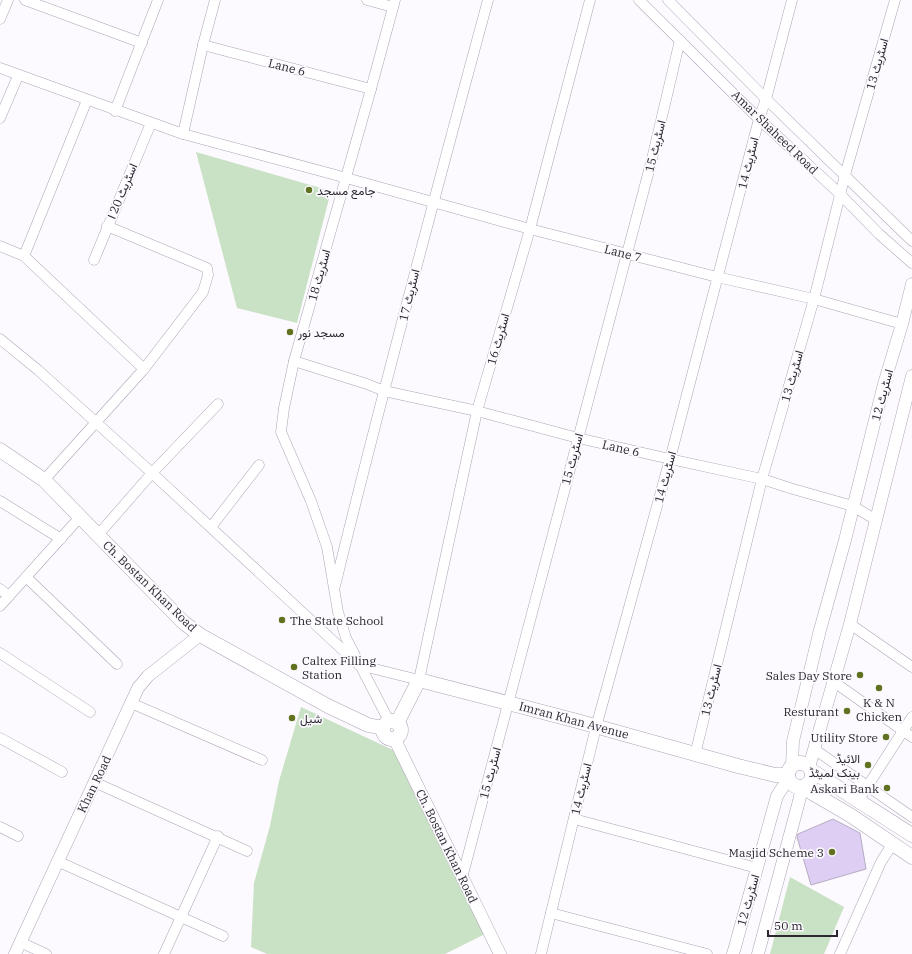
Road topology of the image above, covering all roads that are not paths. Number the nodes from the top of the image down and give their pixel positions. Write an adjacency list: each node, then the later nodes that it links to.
1 (8, 0): 13 (street)
2 (25, 0): 15 (street)
3 (158, 0): 15 (street)
4 (215, 0): 16 (street)
5 (367, 0): 12 (street)
6 (488, 0): 30 (street, اسٹریٹ 17)
7 (590, 0): 32 (street, اسٹریٹ 16)
8 (639, 0): 14 (street, Amar Shaheed Road)
9 (668, 0): 20 (street, Amar Shaheed Road)
10 (792, 0): 20 (street, اسٹریٹ 14)
11 (895, 0): 27 (street, اسٹریٹ 13)
12 (394, 4): 19 (street, اسٹریٹ 18)
13 (0, 19)
14 (680, 40): 24 (street, Amar Shaheed Road); 35 (street, اسٹریٹ 15)
15 (142, 42): 22 (street)
16 (203, 45): 19 (street, Lane 6); 26 (street)
17 (0, 68): 18 (street, Lane 7)
18 (18, 76): 21 (street, Lane 7); 23 (street)
19 (371, 89): 28 (street, اسٹریٹ 18)
20 (766, 99): 24 (street, اسٹریٹ 14); 27 (street, Amar Shaheed Road)
21 (87, 100): 22 (street, Lane 7); 36 (street)
22 (115, 111): 25 (street, Lane 7)
23 (0, 118)
24 (760, 119): 29 (street, Amar Shaheed Road); 39 (street, اسٹریٹ 14)
25 (151, 123): 26 (street, Lane 7); 31 (street, اسٹریٹ 20 ا)
26 (183, 134): 28 (street, Lane 7)
27 (845, 175): 29 (street, اسٹریٹ 13); 33 (street, Amar Shaheed Road)
28 (346, 178): 30 (street, Lane 7); 44 (street, اسٹریٹ 18)
29 (840, 194): 38 (street, Amar Shaheed Road); 41 (street, اسٹریٹ 13)
30 (432, 203): 32 (street, Lane 7); 47 (street, اسٹریٹ 17)
31 (107, 226): 37 (street, اسٹریٹ 20 ا); 45 (street)
32 (530, 229): 35 (street, Lane 7); 49 (street, اسٹریٹ 16)
33 (912, 241)
34 (0, 246): 36 (street)
35 (626, 254): 39 (street, Lane 7); 51 (street, اسٹریٹ 15)
36 (24, 256): 45 (street)
37 (94, 260)
38 (912, 263)
39 (717, 277): 41 (street, Lane 7); 53 (street, اسٹریٹ 14)
40 (912, 284): 42 (street, اسٹریٹ 12)
41 (814, 299): 42 (street, Lane 7); 56 (street, اسٹریٹ 13)
42 (902, 324): 59 (street, اسٹریٹ 12)
43 (0, 338): 50 (street)
44 (294, 361): 47 (street, Lane 6); 67 (street, اسٹریٹ 18)
45 (144, 369): 50 (street)
46 (912, 376): 61 (street)
47 (384, 390): 49 (street, Lane 6); 67 (street, اسٹریٹ 17)
48 (218, 404): 55 (street)
49 (478, 412): 51 (street, Lane 6); 76 (street, اسٹریٹ 16)
50 (96, 423): 55 (street); 57 (street)
51 (578, 438): 53 (street, Lane 6); 79 (street, اسٹریٹ 15)
52 (0, 450): 57 (main road, Ch. Bostan Khan Road)
53 (670, 459): 56 (street, Lane 6); 83 (street, اسٹریٹ 14)
54 (259, 465): 62 (street)
55 (152, 473): 62 (street); 63 (street)
56 (762, 479): 59 (street, Lane 6); 88 (street, اسٹریٹ 13)
57 (44, 480): 60 (main road, Ch. Bostan Khan Road)
58 (0, 501): 64 (street)
59 (853, 506): 61 (street, Lane 6); 92 (street, اسٹریٹ 12)
60 (80, 517): 63 (main road, Ch. Bostan Khan Road); 64 (street)
61 (876, 520): 70 (street)
62 (211, 527): 74 (street)
63 (98, 535): 71 (main road, Ch. Bostan Khan Road)
64 (61, 539): 65 (street)
65 (26, 577): 68 (street); 73 (street)
66 (0, 590): 68 (street)
67 (334, 591): 74 (street, اسٹریٹ 18)
68 (9, 596): 69 (street)
69 (0, 606)
70 (850, 624): 75 (street); 77 (street)
71 (200, 635): 78 (street, Khan Road); 82 (main road, Ch. Bostan Khan Road)
72 (0, 653): 80 (street)
73 (117, 664)
74 (360, 665): 76 (street, Imran Khan Avenue); 82 (street, اسٹریٹ 18)
75 (912, 667)
76 (418, 680): 79 (main road, Imran Khan Avenue); 82 (main road)
77 (834, 682): 84 (street); 87 (street)
78 (131, 703): 89 (street); 93 (street, Khan Road)
79 (508, 703): 83 (main road, Imran Khan Avenue); 108 (street, اسٹریٹ 15)
80 (90, 712)
81 (912, 717): 84 (street)
82 (390, 724): 86 (main road)
83 (596, 727): 88 (main road, Imran Khan Avenue); 98 (street, اسٹریٹ 14)
84 (908, 734): 94 (street)
85 (0, 738): 91 (street)
86 (394, 738): 108 (street, Ch. Bostan Khan Road)
87 (814, 749): 90 (street); 94 (street)
88 (696, 754): 92 (main road, Imran Khan Avenue)
89 (262, 760)
90 (810, 769): 92 (main road); 95 (main road); 96 (main road)
91 (62, 772)
92 (789, 773): 95 (main road); 107 (street, اسٹریٹ 12)
93 (94, 782): 102 (street); 106 (street, Khan Road)
94 (868, 786): 96 (street); 97 (street)
95 (802, 787): 103 (main road); 120 (street)
96 (858, 801): 100 (main road)
97 (912, 817)
98 (574, 819): 107 (street); 109 (street, اسٹریٹ 14)
99 (0, 827): 101 (street)
100 (912, 835)
101 (18, 836)
102 (218, 836): 104 (street); 110 (street)
103 (893, 843): 105 (main road); 121 (street)
104 (247, 851)
105 (912, 857)
106 (57, 861): 110 (street); 112 (street, Khan Road)
107 (757, 868): 119 (street, اسٹریٹ 12)
108 (462, 878): 116 (street, Ch. Bostan Khan Road)
109 (551, 913): 117 (street, اسٹریٹ 14); 118 (street)
110 (181, 917): 111 (street); 115 (street)
111 (223, 936)
112 (20, 942): 113 (street, Khan Road); 114 (street)
113 (15, 954)
114 (46, 954)
115 (164, 954)
116 (500, 954)
117 (541, 954)
118 (707, 954)
119 (732, 954)
120 (758, 954)
121 (840, 954)

